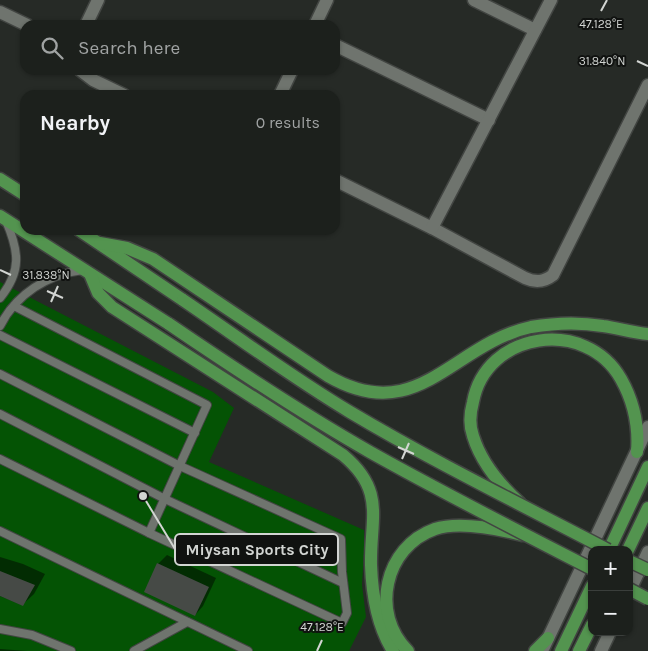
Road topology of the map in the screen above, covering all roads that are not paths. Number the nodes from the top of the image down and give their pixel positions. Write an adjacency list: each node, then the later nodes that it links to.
1 (98, 0): 6 (street)
2 (474, 0): 9 (street)
3 (551, 0): 9 (street)
4 (322, 2): 7 (street)
5 (0, 12): 8 (street)
6 (88, 20)
7 (317, 20)
8 (20, 22)
9 (535, 30): 16 (street)
10 (340, 47): 16 (street)
11 (86, 75): 14 (street)
12 (290, 75): 15 (street)
13 (648, 85): 21 (street)
14 (114, 90)
15 (282, 90)
16 (489, 120): 21 (street)
17 (0, 179): 19 (main road)
18 (340, 182): 21 (street)
19 (20, 192)
20 (2, 218): 22 (main road); 27 (lane)
21 (432, 228)
22 (20, 229)
23 (29, 235): 26 (main road)
24 (88, 235): 25 (main road)
25 (100, 243): 30 (main road); 41 (main road, bridge)
26 (87, 272): 28 (lane); 45 (main road, bridge); 66 (main road)
27 (0, 297)
28 (14, 306): 29 (lane); 35 (lane)
29 (0, 326)
30 (648, 334)
31 (0, 335): 35 (lane)
32 (0, 374): 38 (lane)
33 (0, 414): 40 (lane)
34 (648, 427): 36 (street)
35 (195, 432): 38 (lane)
36 (636, 452): 41 (main road); 62 (street)
37 (0, 459): 44 (lane)
38 (180, 466): 40 (lane); 54 (lane)
39 (648, 467): 47 (main road)
40 (165, 499): 44 (lane); 54 (lane)
41 (522, 505): 46 (main road, bridge)
42 (648, 508): 48 (main road)
43 (0, 531): 58 (lane)
44 (150, 533): 54 (lane)
45 (530, 537): 51 (main road, bridge); 67 (main road, bridge)
46 (601, 546)
47 (611, 546)
48 (630, 546)
49 (648, 552): 53 (street)
50 (633, 563): 52 (main road, bridge)
51 (588, 567)
52 (648, 570)
53 (633, 582)
54 (343, 583)
55 (590, 591): 70 (main road)
56 (631, 591): 57 (main road, bridge)
57 (648, 599)
58 (187, 622): 64 (lane); 65 (lane)
59 (0, 629): 63 (lane)
60 (588, 633): 71 (main road)
61 (608, 636): 72 (street)
62 (548, 638): 68 (main road); 69 (street)
63 (71, 651)
64 (134, 651)
65 (248, 651)
66 (393, 651)
67 (408, 651)
68 (535, 651)
69 (542, 651)
70 (561, 651)
71 (579, 651)
72 (601, 651)

